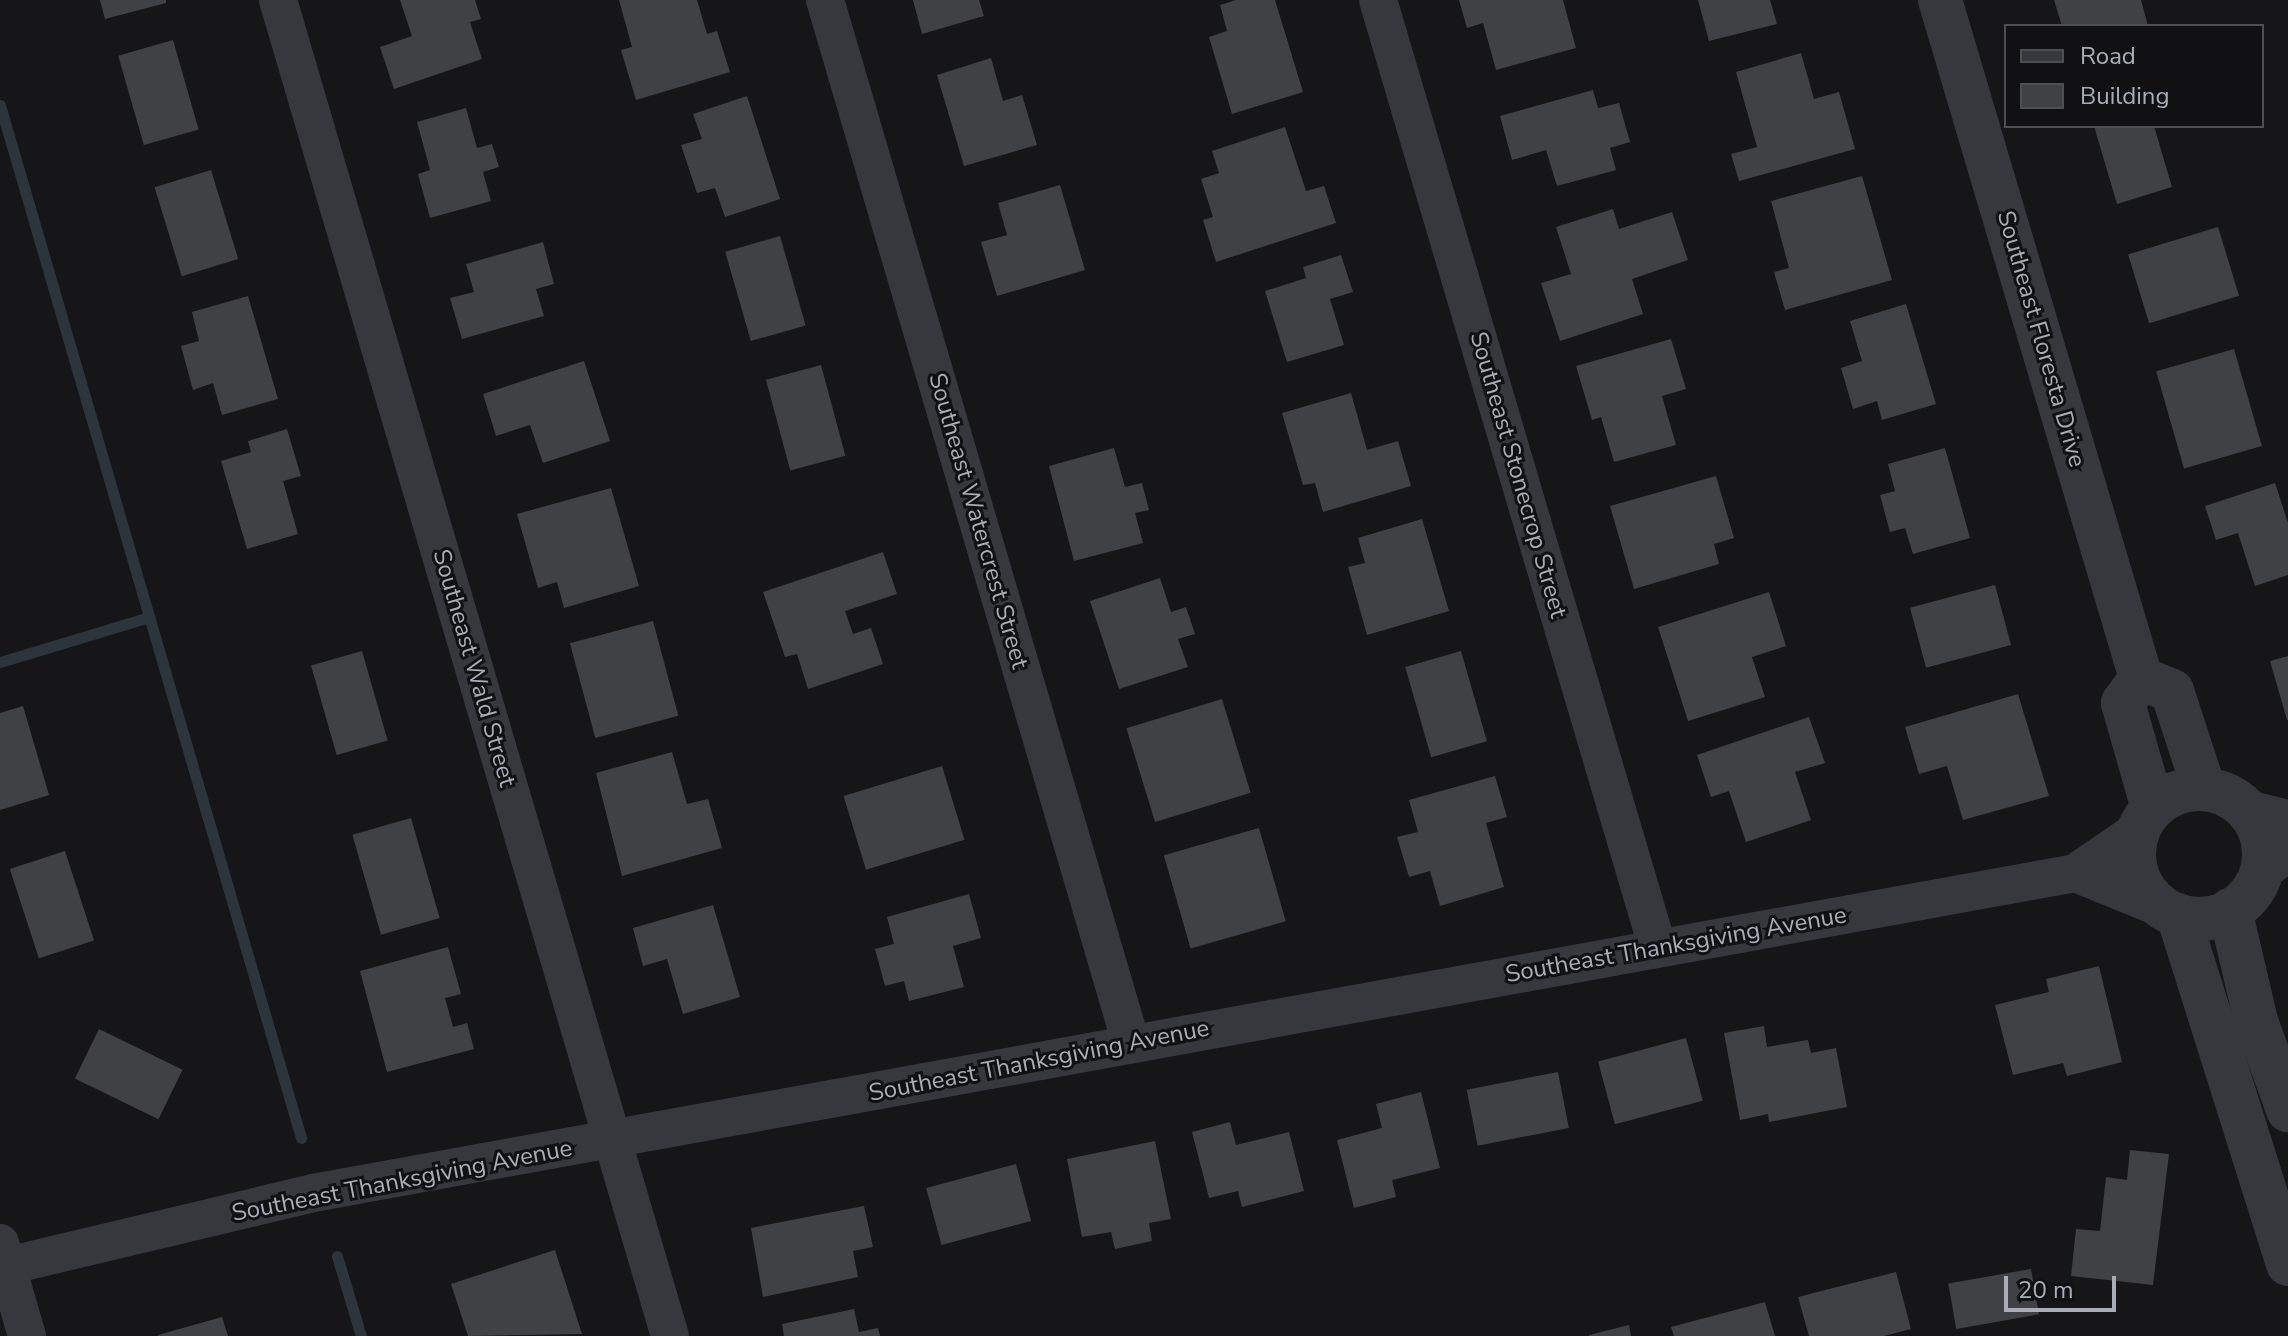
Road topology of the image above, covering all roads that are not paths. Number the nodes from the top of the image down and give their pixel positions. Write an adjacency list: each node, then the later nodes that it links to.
1 (278, 0): 16 (street, Southeast Wald Street)
2 (825, 0): 14 (street, Southeast Watercrest Street)
3 (1378, 0): 13 (street, Southeast Stonecrop Street)
4 (1940, 0): 5 (street, Southeast Floresta Drive)
5 (2141, 678): 6 (street); 8 (street)
6 (2204, 789): 7 (street); 8 (street)
7 (2267, 814): 9 (street)
8 (2145, 819): 10 (street, Southeast Thanksgiving Avenue); 12 (street)
9 (2274, 863): 11 (street)
10 (2075, 873): 12 (street); 13 (street, Southeast Thanksgiving Avenue)
11 (2230, 910): 12 (street); 15 (street)
12 (2172, 913): 18 (street)
13 (1658, 949): 14 (street, Southeast Thanksgiving Avenue)
14 (1131, 1043): 16 (street, Southeast Thanksgiving Avenue)
15 (2288, 1110)
16 (613, 1142): 17 (street, Southeast Thanksgiving Avenue); 20 (street, Southeast Wald Street)
17 (3, 1255): 19 (street)
18 (2288, 1264)
19 (27, 1336)
20 (670, 1336)

